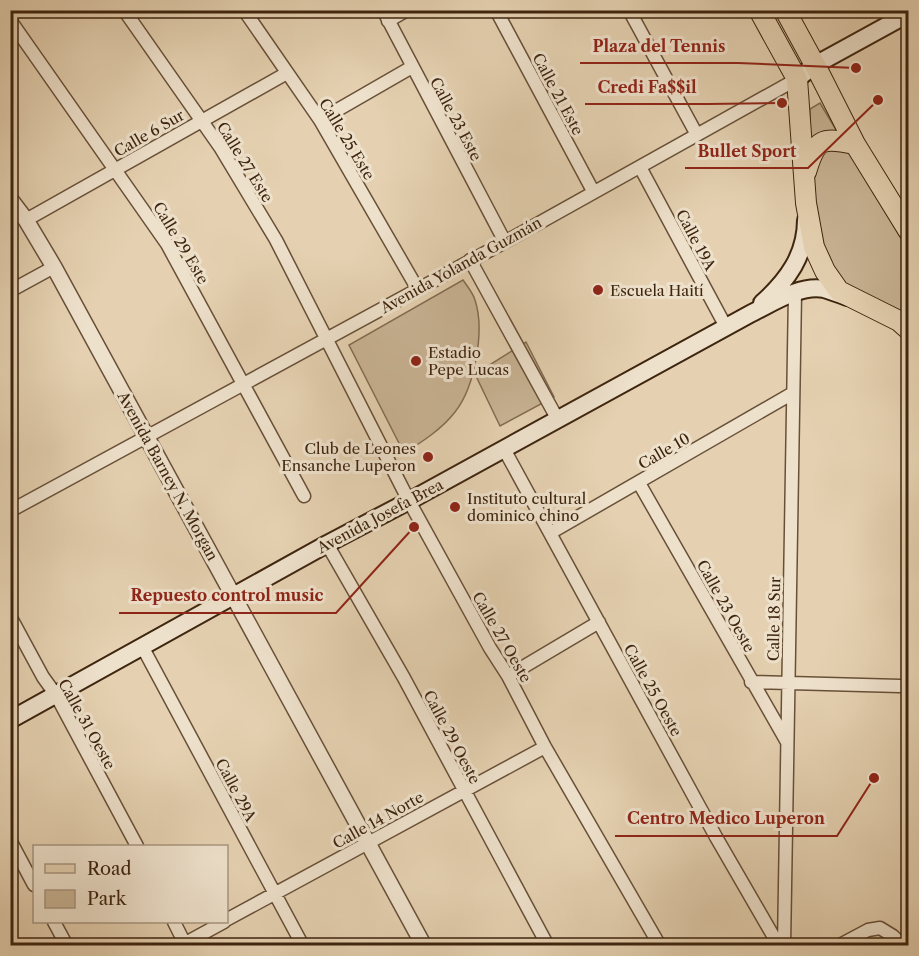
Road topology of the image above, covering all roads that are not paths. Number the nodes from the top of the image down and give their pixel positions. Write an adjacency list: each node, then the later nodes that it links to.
1 (124, 10): 16 (street, Calle 27 Este)
2 (244, 10): 13 (street, Calle 25 Este)
3 (407, 10): 9 (street)
4 (496, 10): 22 (street, Calle 21 Este)
5 (629, 10): 17 (street)
6 (759, 10): 14 (main road)
7 (785, 10): 11 (main road)
8 (909, 14): 11 (main road, Avenida Yolanda Guzmán)
9 (386, 16): 12 (street, Calle 23 Este)
10 (10, 20): 20 (street, Calle 29 Este)
11 (815, 65): 14 (main road, Avenida Yolanda Guzmán); 18 (main road)
12 (412, 67): 15 (street); 27 (street, Calle 23 Este)
13 (286, 73): 15 (street, Calle 25 Este); 16 (street, Calle 6 Sur)
14 (797, 79): 17 (street, Avenida Yolanda Guzmán); 21 (main road)
15 (320, 120): 30 (street, Calle 25 Este)
16 (202, 121): 20 (street, Calle 6 Sur); 37 (street, Calle 27 Este)
17 (697, 135): 19 (street, Avenida Yolanda Guzmán)
18 (855, 144): 21 (main road); 26 (main road)
19 (640, 167): 22 (street, Avenida Yolanda Guzmán); 35 (street, Calle 19A)
20 (116, 169): 25 (street, Calle 6 Sur); 38 (street, Calle 29 Este)
21 (804, 178): 24 (main road)
22 (593, 191): 27 (street, Avenida Yolanda Guzmán)
23 (10, 199): 25 (street, Avenida Barney N. Morgan)
24 (806, 203): 33 (main road); 34 (main road, Avenida Josefa Brea)
25 (26, 220): 29 (street, Avenida Barney N. Morgan)
26 (909, 230)
27 (505, 242): 28 (street, Avenida Yolanda Guzmán)
28 (470, 260): 30 (street, Avenida Yolanda Guzmán); 40 (street)
29 (54, 267): 31 (street); 41 (street, Avenida Barney N. Morgan)
30 (417, 288): 37 (street, Avenida Yolanda Guzmán)
31 (10, 291)
32 (795, 293): 33 (main road, Avenida Josefa Brea); 34 (main road, Avenida Josefa Brea); 39 (street, Calle 18 Sur)
33 (854, 299): 36 (main road)
34 (750, 314): 35 (main road, Avenida Josefa Brea)
35 (726, 327): 40 (main road, Avenida Josefa Brea)
36 (906, 327)
37 (327, 338): 38 (street, Avenida Yolanda Guzmán); 45 (street, Calle 27 Oeste)
38 (243, 383): 41 (street, Avenida Yolanda Guzmán); 44 (street, Calle 29 Este)
39 (793, 393): 43 (street, Calle 10); 55 (street, Calle 18 Sur)
40 (558, 420): 42 (main road, Avenida Josefa Brea)
41 (147, 437): 46 (street, Avenida Yolanda Guzmán); 49 (street, Avenida Barney N. Morgan)
42 (504, 449): 45 (main road, Avenida Josefa Brea); 47 (street, Calle 25 Oeste)
43 (639, 483): 47 (street, Calle 10); 54 (street, Calle 23 Oeste)
44 (304, 496)
45 (409, 501): 48 (main road, Avenida Josefa Brea); 53 (street, Calle 27 Oeste)
46 (10, 512)
47 (550, 533): 51 (street, Calle 25 Oeste)
48 (327, 544): 49 (main road, Avenida Josefa Brea); 61 (street, Calle 29 Oeste)
49 (234, 597): 52 (main road, Avenida Josefa Brea); 63 (street, Avenida Barney N. Morgan)
50 (10, 616): 57 (street, Calle 31 Oeste)
51 (599, 622): 53 (street); 77 (street, Calle 25 Oeste)
52 (143, 648): 57 (main road, Avenida Josefa Brea); 66 (street, Calle 29A)
53 (508, 676): 60 (street, Calle 27 Oeste)
54 (752, 682): 55 (street); 59 (street, Calle 23 Oeste)
55 (788, 682): 56 (street); 59 (street, Calle 18 Sur)
56 (900, 686)
57 (56, 695): 58 (main road, Avenida Josefa Brea); 64 (street, Calle 31 Oeste)
58 (10, 720)
59 (788, 743): 78 (street, Calle 18 Sur)
60 (545, 747): 61 (street, Calle 14 Norte); 76 (street, Calle 27 Oeste)
61 (464, 791): 63 (street, Calle 14 Norte); 75 (street, Calle 29 Oeste)
62 (10, 840): 65 (street)
63 (368, 843): 66 (street, Calle 14 Norte); 74 (street, Avenida Barney N. Morgan)
64 (136, 845)
65 (33, 883)
66 (275, 894): 67 (street, Calle 14 Norte); 73 (street, Calle 29A)
67 (228, 919)
68 (55, 923): 71 (street)
69 (175, 923): 72 (street)
70 (222, 923): 72 (street, Calle 14 Norte)
71 (67, 945)
72 (184, 945)
73 (303, 945)
74 (424, 945)
75 (548, 945)
76 (660, 945)
77 (779, 945)
78 (784, 945)
79 (838, 945): 80 (street)
80 (903, 945)

